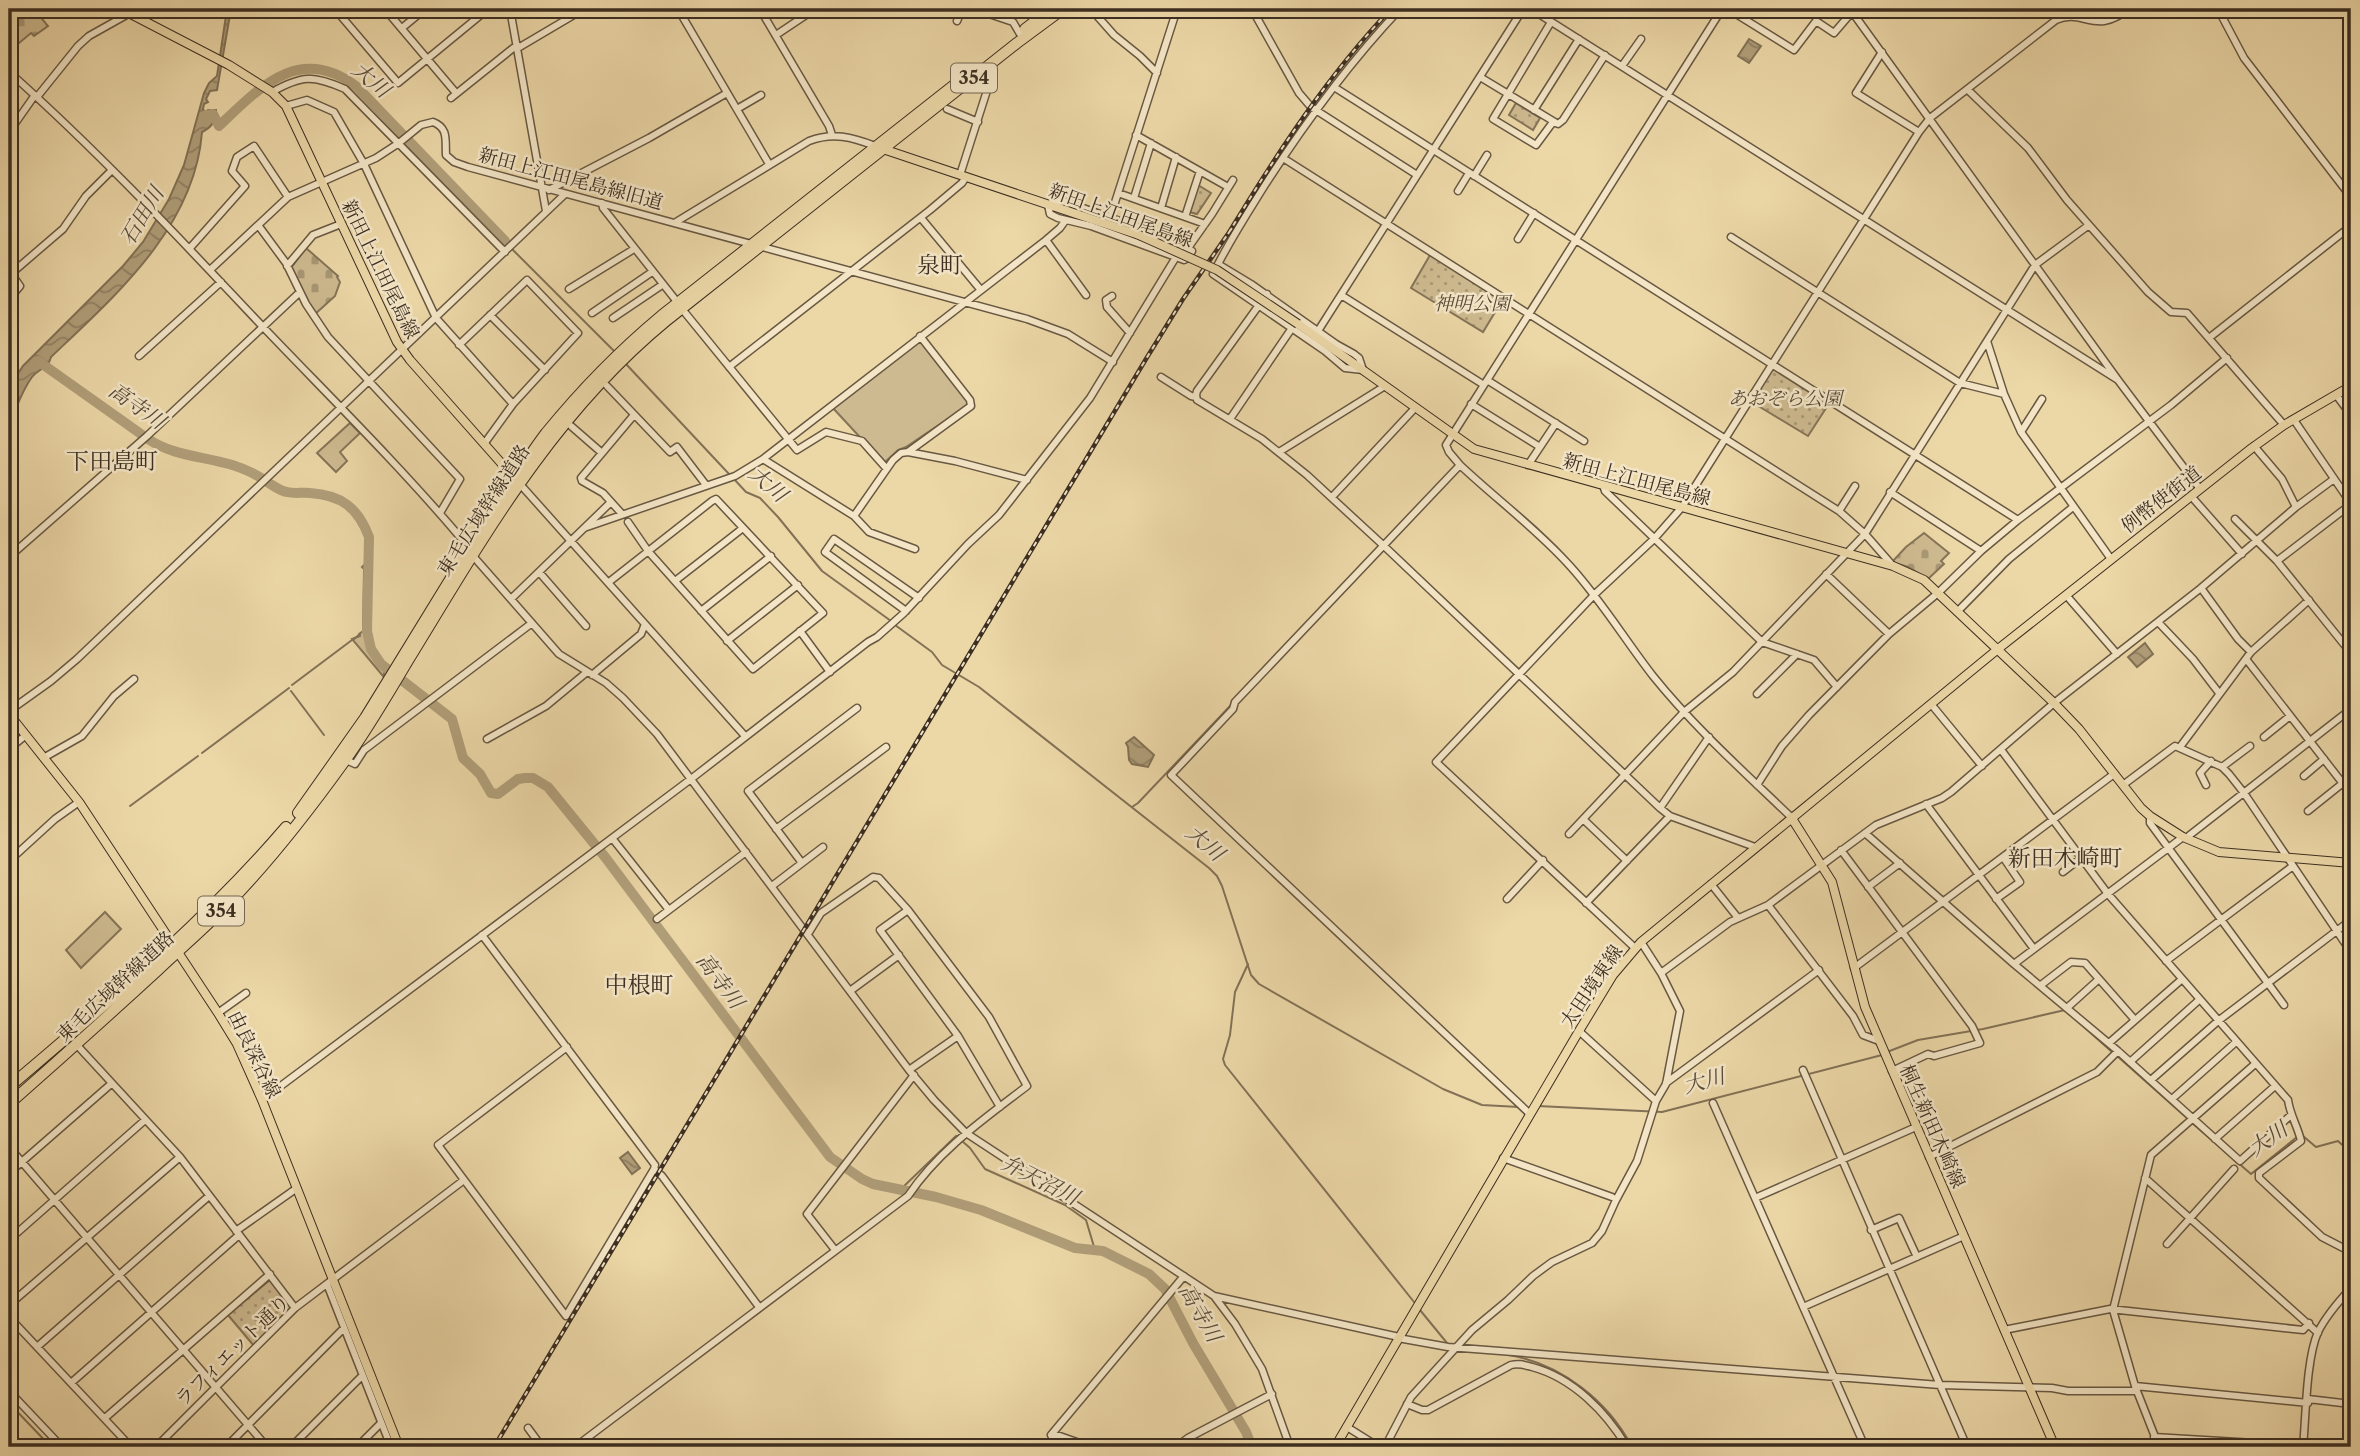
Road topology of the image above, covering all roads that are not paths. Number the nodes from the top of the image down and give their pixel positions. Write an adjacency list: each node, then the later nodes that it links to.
1 (121, 9): 27 (main road)
2 (335, 9): 39 (street)
3 (385, 9): 31 (street)
4 (425, 9): 31 (street)
5 (487, 9): 39 (street)
6 (510, 9): 36 (street)
7 (584, 9): 36 (street)
8 (678, 9): 48 (street)
9 (760, 9): 33 (street)
10 (815, 9): 33 (street)
11 (961, 9): 28 (street)
12 (986, 9): 32 (street)
13 (1063, 9): 41 (highway, 東毛広域幹線道路 / 354)
14 (1091, 9): 43 (street)
15 (1177, 9): 43 (street)
16 (1252, 9): 56 (street)
17 (1400, 9): 45 (street)
18 (1523, 9): 44 (street)
19 (1531, 9): 29 (street)
20 (1722, 9): 52 (street)
21 (1728, 9): 25 (street)
22 (2128, 9): 46 (street)
23 (2218, 9): 87 (street)
24 (1051, 10): 32 (highway, 東毛広域幹線道路 / 354)
25 (1851, 10): 37 (street)
26 (2344, 11): 30 (street)
27 (131, 13): 47 (main road, 新田上江田尾島線); 51 (street)
28 (957, 21)
29 (1551, 22): 34 (street); 49 (street)
30 (2351, 22)
31 (402, 29): 39 (street)
32 (1020, 34): 67 (highway, 東毛広域幹線道路 / 354)
33 (775, 35): 63 (street)
34 (1579, 39): 38 (street); 57 (street)
35 (1641, 39): 40 (street)
36 (518, 46): 39 (street); 82 (street)
37 (1882, 52): 58 (street); 62 (street)
38 (1605, 55): 40 (street); 60 (street)
39 (428, 60)
40 (1622, 66): 52 (street)
41 (986, 67): 59 (street); 67 (highway, 東毛広域幹線道路 / 354)
42 (9, 72): 51 (street)
43 (1157, 72): 64 (street)
44 (1480, 77): 49 (street); 68 (street)
45 (1334, 87): 56 (street); 68 (street)
46 (1968, 90): 58 (street); 105 (street)
47 (272, 92): 53 (main road, 新田上江田尾島線); 65 (street)
48 (727, 93): 54 (street); 82 (street)
49 (1506, 93): 57 (street); 60 (street)
50 (761, 95): 54 (street)
51 (36, 96): 61 (street); 74 (street)
52 (1667, 96): 98 (street); 111 (street)
53 (286, 106): 72 (street); 80 (main road, 新田上江田尾島線)
54 (737, 109): 73 (street)
55 (947, 109): 59 (street)
56 (1316, 110): 71 (street); 77 (street)
57 (1534, 110): 60 (street)
58 (1930, 118): 62 (street); 119 (street)
59 (978, 122): 78 (street)
60 (1553, 122)
61 (9, 132)
62 (1919, 132): 98 (street)
63 (832, 135): 67 (street); 73 (street, 新田上江田尾島線旧道)
64 (1136, 135): 66 (street); 84 (street)
65 (399, 143): 72 (street, 新田上江田尾島線旧道); 82 (street, 新田上江田尾島線旧道); 116 (street)
66 (1151, 143): 70 (street); 88 (street)
67 (880, 148): 78 (main road, 新田上江田尾島線); 112 (highway, 東毛広域幹線道路 / 354)
68 (1434, 150): 76 (street); 77 (street)
69 (1487, 155): 76 (street)
70 (1176, 158): 75 (street); 92 (street)
71 (1283, 158): 104 (street); 118 (street)
72 (364, 164): 80 (street, 新田上江田尾島線旧道); 142 (street)
73 (769, 164): 90 (street, 新田上江田尾島線旧道)
74 (112, 170): 114 (street); 134 (street)
75 (1200, 171): 81 (street); 95 (street)
76 (1472, 174): 83 (street); 94 (street)
77 (1417, 175): 104 (street)
78 (963, 176): 91 (main road, 新田上江田尾島線); 96 (street)
79 (1233, 180): 81 (street)
80 (321, 181): 86 (street, 新田上江田尾島線旧道); 101 (main road, 新田上江田尾島線)
81 (1228, 187): 103 (street)
82 (546, 189): 85 (street, 新田上江田尾島線旧道); 93 (street)
83 (1458, 191)
84 (1118, 193): 88 (street); 97 (street)
85 (565, 194): 89 (street, 新田上江田尾島線旧道); 93 (street)
86 (288, 197): 102 (street, 新田上江田尾島線旧道); 114 (street)
87 (2351, 197)
88 (1134, 198): 92 (street)
89 (602, 203): 100 (street, 新田上江田尾島線旧道); 115 (street)
90 (706, 204): 100 (street, 新田上江田尾島線旧道); 107 (street)
91 (1048, 205): 97 (street); 99 (street); 144 (main road, 新田上江田尾島線, bridge)
92 (1161, 208): 95 (street)
93 (546, 211): 116 (street)
94 (1534, 212): 109 (street); 111 (street)
95 (1185, 217): 103 (street)
96 (921, 218): 122 (street); 127 (street)
97 (1110, 218): 113 (street)
98 (1864, 220): 129 (street); 138 (street)
99 (1065, 221): 110 (street); 117 (street)
100 (676, 222): 107 (street)
101 (341, 224): 120 (street); 152 (main road, 新田上江田尾島線)
102 (258, 225): 120 (street); 121 (street, 新田上江田尾島線旧道)
103 (1205, 225): 113 (street)
104 (1387, 225): 132 (street); 140 (street)
105 (2089, 225): 119 (street); 149 (street)
106 (2351, 226): 149 (street)
107 (699, 228): 112 (street)
108 (1731, 237): 129 (street)
109 (1517, 239)
110 (1046, 240): 127 (street); 130 (street)
111 (1577, 240): 140 (street); 157 (street)
112 (757, 245): 122 (street); 137 (highway, 東毛広域幹線道路 / 354)
113 (1188, 247): 117 (street)
114 (190, 248): 121 (street)
115 (634, 248): 123 (street); 126 (street)
116 (505, 252): 142 (street)
117 (1176, 257): 147 (street)
118 (1218, 264): 131 (street); 136 (street)
119 (2035, 265): 138 (street); 162 (street)
120 (287, 266): 128 (street)
121 (210, 270): 124 (street)
122 (852, 271): 135 (street); 156 (street)
123 (652, 272): 125 (street); 139 (street)
124 (221, 282): 145 (street); 153 (street)
125 (662, 285): 137 (street); 143 (street)
126 (569, 289)
127 (980, 289): 135 (street)
128 (300, 292): 145 (street); 161 (street)
129 (1817, 293): 157 (street); 164 (street)
130 (1086, 295)
131 (1267, 295): 136 (street); 146 (street)
132 (1341, 295): 146 (street); 163 (street)
133 (1112, 296): 147 (street)
134 (9, 299)
135 (964, 302): 148 (street); 155 (street)
136 (1259, 305): 144 (street); 170 (street)
137 (680, 306): 156 (street); 201 (highway, 東毛広域幹線道路 / 354)
138 (2007, 310): 150 (street); 162 (street)
139 (592, 313)
140 (1529, 314): 163 (street); 186 (street)
141 (490, 315): 151 (street); 158 (street); 158 (street)
142 (436, 318): 151 (street); 152 (street)
143 (613, 318)
144 (1295, 326): 159 (main road, 新田上江田尾島線); 159 (street); 178 (street)
145 (263, 327): 174 (street); 239 (street)
146 (1318, 331): 159 (street)
147 (1129, 333): 155 (street)
148 (920, 336): 187 (street); 192 (street)
149 (2209, 338): 154 (street)
150 (1987, 341): 164 (street); 168 (street)
151 (459, 345): 172 (street)
152 (402, 349): 161 (street); 189 (main road, 新田上江田尾島線)
153 (139, 356)
154 (2227, 358): 180 (street); 182 (street)
155 (1112, 362): 202 (street)
156 (729, 366): 187 (street)
157 (1772, 366): 186 (street); 195 (street)
158 (545, 370): 172 (street)
159 (1363, 370): 166 (main road, 新田上江田尾島線)
160 (1161, 377): 170 (street)
161 (369, 380): 174 (street); 217 (street)
162 (2118, 380): 180 (street)
163 (1485, 383): 173 (street); 181 (street)
164 (1960, 383): 168 (street); 195 (street)
165 (607, 386): 176 (street)
166 (1385, 386): 175 (main road, 新田上江田尾島線); 193 (street)
167 (2351, 386): 169 (main road, 例幣使街道)
168 (2004, 394): 184 (street)
169 (2337, 396): 177 (street); 179 (main road, 例幣使街道)
170 (1196, 397): 178 (street)
171 (2042, 399): 184 (street)
172 (513, 404): 189 (street)
173 (1471, 404): 185 (street); 191 (street)
174 (340, 407): 217 (street); 285 (street)
175 (1415, 408): 185 (main road, 新田上江田尾島線); 210 (street)
176 (634, 415): 194 (street); 203 (street)
177 (2351, 415)
178 (1230, 419): 193 (street)
179 (2294, 420): 182 (main road, 例幣使街道); 200 (street)
180 (2149, 422): 206 (street); 207 (street)
181 (1556, 423): 188 (street); 191 (street)
182 (2284, 425): 190 (main road, 例幣使街道)
183 (571, 426): 194 (street)
184 (2021, 432): 206 (street)
185 (1451, 434): 197 (street); 198 (main road, 新田上江田尾島線)
186 (1726, 438): 213 (street); 216 (street)
187 (788, 439): 196 (street); 199 (street)
188 (1584, 441)
189 (484, 443): 201 (main road, 新田上江田尾島線)
190 (2254, 446): 207 (main road, 例幣使街道); 215 (street)
191 (1539, 447): 198 (street)
192 (908, 452): 199 (street); 202 (street)
193 (1279, 452): 210 (street)
194 (601, 453): 211 (street)
195 (1914, 455): 208 (street); 222 (street)
196 (763, 459): 203 (street); 220 (street)
197 (1460, 465): 231 (street); 250 (street)
198 (1528, 465): 204 (main road, 新田上江田尾島線)
199 (886, 468): 220 (street)
200 (2334, 479): 212 (street); 215 (street)
201 (516, 480): 229 (street); 230 (highway, 東毛広域幹線道路 / 354); 237 (highway, 東毛広域幹線道路 / 354)
202 (1027, 480): 253 (street)
203 (706, 485): 218 (street)
204 (1603, 485): 213 (main road, 新田上江田尾島線); 227 (street)
205 (1855, 486): 216 (street)
206 (2060, 489): 214 (street); 222 (street)
207 (2200, 489): 209 (main road, 例幣使街道)
208 (1890, 492): 226 (street); 234 (street)
209 (2191, 496): 236 (street); 240 (main road, 例幣使街道)
210 (1332, 497): 231 (street)
211 (611, 502): 218 (street); 224 (street)
212 (2349, 505): 219 (street); 241 (street)
213 (1682, 507): 227 (street); 235 (main road, 新田上江田尾島線)
214 (2073, 507): 240 (street); 257 (street)
215 (2296, 507): 228 (street)
216 (1839, 511): 226 (street)
217 (440, 513): 230 (street)
218 (622, 514): 224 (street)
219 (2351, 515)
220 (854, 516): 232 (street)
221 (2235, 519): 228 (street)
222 (2018, 520): 234 (street)
223 (628, 522): 233 (street)
224 (584, 528): 229 (street)
225 (743, 528): 233 (street); 238 (street); 245 (street)
226 (1865, 534): 235 (street); 242 (street)
227 (1654, 539): 250 (street); 265 (street)
228 (2258, 540): 236 (street); 241 (street)
229 (571, 541): 243 (street); 246 (street)
230 (471, 544): 275 (highway, 東毛広域幹線道路 / 354)
231 (1384, 546): 274 (street); 412 (street)
232 (915, 549)
233 (648, 551): 245 (street); 246 (street)
234 (1982, 551): 249 (street)
235 (1846, 553): 242 (main road, 新田上江田尾島線); 244 (street)
236 (2242, 554): 248 (street)
237 (473, 556): 252 (street); 275 (highway, 東毛広域幹線道路 / 354)
238 (771, 556): 247 (street); 255 (street)
239 (9, 557)
240 (2111, 559): 251 (main road, 例幣使街道)
241 (2277, 561): 254 (street)
242 (1893, 566): 249 (main road, 新田上江田尾島線)
243 (539, 572): 252 (street); 261 (street)
244 (1826, 574): 263 (street); 265 (street)
245 (675, 581): 255 (street)
246 (609, 582): 260 (street)
247 (798, 585): 262 (street); 264 (street)
248 (2201, 588): 258 (street); 267 (street)
249 (1938, 593): 257 (main road, 新田上江田尾島線); 263 (street)
250 (1595, 594): 274 (street); 284 (street)
251 (2066, 594): 266 (main road, 例幣使街道); 270 (street)
252 (512, 598): 259 (street)
253 (919, 598): 256 (street); 256 (street)
254 (2309, 600): 267 (street); 268 (street)
255 (701, 611): 264 (street)
256 (906, 611): 272 (street)
257 (1958, 611): 266 (main road, 新田上江田尾島線)
258 (2158, 622): 270 (street); 278 (street)
259 (532, 623): 273 (street); 300 (street)
260 (645, 624): 273 (street); 288 (street)
261 (586, 626)
262 (800, 631): 264 (street); 272 (street)
263 (1889, 634): 277 (street)
264 (727, 641)
265 (1762, 642): 269 (street); 284 (street)
266 (1998, 649): 280 (main road, 新田上江田尾島線); 281 (main road, 太田境東線)
267 (2251, 652): 271 (street)
268 (2351, 653)
269 (1797, 654): 277 (street); 279 (street)
270 (2118, 654): 280 (street)
271 (2246, 659): 278 (street); 286 (street)
272 (830, 672): 288 (street)
273 (590, 674): 291 (street); 307 (street)
274 (1520, 674): 305 (street); 336 (street)
275 (395, 676): 300 (highway, 東毛広域幹線道路 / 354); 366 (highway, 東毛広域幹線道路 / 354)
276 (134, 679): 298 (street)
277 (1837, 687): 309 (street)
278 (2219, 693): 295 (street)
279 (1757, 694)
280 (2054, 703): 297 (street); 304 (main road, 新田上江田尾島線)
281 (1931, 704): 302 (street); 320 (main road, 太田境東線)
282 (857, 708): 323 (street)
283 (2351, 709): 292 (street)
284 (1684, 712): 289 (street); 305 (street)
285 (9, 713): 287 (main road, 由良深谷線)
286 (2290, 716): 290 (street); 292 (street)
287 (26, 735): 296 (street); 298 (main road, 由良深谷線)
288 (745, 736): 307 (street)
289 (1709, 737): 309 (street); 316 (street)
290 (2264, 737)
291 (487, 738)
292 (2310, 741): 299 (street); 312 (street)
293 (2250, 746): 303 (street)
294 (886, 747): 323 (street)
295 (2180, 747): 301 (street); 310 (street)
296 (9, 749)
297 (2002, 751): 302 (street); 322 (street)
298 (45, 757): 314 (main road, 由良深谷線)
299 (2324, 759): 306 (street); 308 (street)
300 (346, 760): 366 (highway, 東毛広域幹線道路 / 354)
301 (2211, 761): 303 (street); 311 (street)
302 (1982, 766): 315 (street)
303 (2222, 767): 312 (street)
304 (2114, 774): 310 (main road, 新田上江田尾島線); 322 (street)
305 (1627, 775): 316 (street); 321 (street)
306 (2304, 776)
307 (691, 779): 327 (street); 332 (street)
308 (2343, 783): 313 (street); 317 (street)
309 (1757, 785): 320 (street)
310 (2123, 785): 319 (main road, 新田上江田尾島線)
311 (2206, 785)
312 (2244, 793): 326 (street); 335 (street)
313 (2351, 794)
314 (79, 802): 337 (street); 366 (main road, 由良深谷線)
315 (1926, 804): 324 (street); 345 (street)
316 (1660, 808): 318 (street)
317 (2308, 811)
318 (1670, 816): 329 (street); 338 (street)
319 (2150, 816): 326 (main road, 新田上江田尾島線); 330 (street)
320 (1791, 817): 329 (main road, 太田境東線); 342 (main road, 桐生新田木崎線)
321 (1583, 820): 325 (street); 338 (street)
322 (2053, 820): 333 (street); 334 (street)
323 (776, 829): 340 (street)
324 (1865, 833): 331 (street); 341 (street)
325 (1569, 834)
326 (2185, 837): 330 (street); 335 (main road, 新田上江田尾島線)
327 (612, 838): 355 (street); 364 (street)
328 (823, 847): 340 (street)
329 (1755, 847): 346 (main road, 太田境東線)
330 (2169, 848): 349 (street); 359 (street)
331 (1841, 850): 342 (street); 348 (street)
332 (746, 852): 347 (street); 355 (street)
333 (2003, 857): 345 (street); 351 (street)
334 (2081, 858): 344 (street); 349 (street)
335 (2287, 858): 339 (main road, 新田上江田尾島線); 343 (street)
336 (1543, 860): 350 (street); 353 (street)
337 (9, 861)
338 (1627, 861): 353 (street)
339 (2350, 861)
340 (802, 863): 347 (street)
341 (1900, 863): 348 (street); 352 (street)
342 (1822, 864): 354 (street); 372 (main road, 桐生新田木崎線)
343 (2293, 866): 359 (street); 361 (street)
344 (2063, 872)
345 (1978, 876): 351 (street); 352 (street)
346 (1711, 884): 357 (street); 365 (main road, 太田境東線)
347 (772, 886): 363 (street)
348 (1868, 887): 362 (street)
349 (2108, 894): 367 (street); 370 (street)
350 (1507, 899)
351 (1996, 899): 367 (street)
352 (1943, 901): 362 (street); 371 (street)
353 (1586, 903): 365 (street)
354 (1768, 905): 357 (street); 373 (street)
355 (669, 910): 358 (street)
356 (908, 910): 363 (street); 369 (street); 411 (street)
357 (1738, 918): 374 (street)
358 (657, 919)
359 (2221, 919): 370 (street); 377 (street)
360 (2351, 920): 361 (street)
361 (2337, 931): 368 (street); 377 (street)
362 (1901, 933): 372 (street); 399 (street)
363 (808, 934): 379 (street)
364 (482, 935): 394 (street); 407 (street)
365 (1638, 945): 374 (street); 387 (main road, 太田境東線)
366 (174, 948): 384 (main road, 由良深谷線); 388 (highway, 東毛広域幹線道路 / 354); 393 (highway, 東毛広域幹線道路 / 354)
367 (2034, 949): 371 (street)
368 (2351, 952)
369 (899, 955): 379 (street); 389 (street)
370 (2166, 961): 376 (street)
371 (2014, 964): 378 (street)
372 (1854, 968): 390 (main road, 桐生新田木崎線)
373 (1819, 970): 390 (street); 403 (street)
374 (1661, 973): 403 (street)
375 (2099, 979): 378 (street); 383 (street); 385 (street)
376 (2181, 980): 381 (street); 385 (street)
377 (2268, 982): 382 (street); 386 (street)
378 (2041, 985): 383 (street)
379 (850, 991): 400 (street)
380 (246, 993): 384 (street)
381 (2199, 1000): 386 (street); 396 (street)
382 (2284, 1005)
383 (2068, 1007): 392 (street)
384 (218, 1013): 407 (main road, 由良深谷線)
385 (2135, 1020): 392 (street)
386 (2218, 1021): 391 (street); 401 (street)
387 (1579, 1031): 408 (street); 412 (main road, 太田境東線)
388 (69, 1036): 393 (street); 405 (highway, 東毛広域幹線道路 / 354)
389 (958, 1036): 400 (street); 411 (street)
390 (1879, 1041): 399 (main road, 桐生新田木崎線)
391 (2236, 1042): 397 (street); 406 (street)
392 (2109, 1043): 395 (street)
393 (77, 1045): 402 (street); 410 (highway, 東毛広域幹線道路 / 354)
394 (567, 1046): 425 (street); 429 (street)
395 (2118, 1051): 396 (street); 421 (street)
396 (2130, 1062): 401 (street)
397 (2255, 1064): 404 (street); 414 (street)
398 (1802, 1070): 423 (street)
399 (1892, 1071): 416 (main road, 桐生新田木崎線)
400 (911, 1073): 417 (street); 442 (street)
401 (2151, 1080): 406 (street)
402 (111, 1084): 415 (street); 424 (street)
403 (1666, 1084): 408 (street)
404 (2275, 1086): 413 (street); 418 (street)
405 (9, 1087)
406 (2172, 1099): 414 (street)
407 (262, 1100): 430 (main road, 由良深谷線)
408 (1656, 1101): 465 (street)
409 (1713, 1103): 433 (street)
410 (9, 1104)
411 (1000, 1107): 417 (street)
412 (1532, 1111): 422 (main road, 太田境東線)
413 (2291, 1115): 418 (street); 443 (street)
414 (2193, 1118): 418 (street); 428 (street)
415 (145, 1120): 420 (street); 434 (street)
416 (1916, 1127): 421 (main road, 桐生新田木崎線); 423 (street)
417 (966, 1133): 442 (street); 448 (street)
418 (2215, 1139)
419 (9, 1147): 424 (street)
420 (180, 1157): 431 (street); 439 (street)
421 (1929, 1157): 438 (main road, 桐生新田木崎線)
422 (1503, 1158): 432 (street); 463 (main road, 太田境東線)
423 (1841, 1160): 433 (street); 436 (street)
424 (22, 1162): 427 (street); 434 (street)
425 (654, 1169): 429 (street); 453 (street)
426 (2235, 1169): 435 (street)
427 (9, 1173)
428 (2145, 1178): 435 (street); 456 (street)
429 (464, 1180): 449 (street, ラフィエット通り)
430 (297, 1188): 437 (street); 449 (main road, 由良深谷線)
431 (209, 1196): 437 (street); 447 (street)
432 (1612, 1197)
433 (1755, 1198): 454 (street)
434 (54, 1200): 439 (street); 440 (street)
435 (2189, 1219): 441 (street); 459 (street)
436 (1871, 1230): 444 (street); 445 (street)
437 (238, 1233): 446 (street); 457 (street)
438 (1964, 1236): 444 (street); 461 (main road, 桐生新田木崎線)
439 (86, 1238): 447 (street); 452 (street)
440 (9, 1240)
441 (2167, 1244)
442 (835, 1250): 453 (street)
443 (2351, 1252)
444 (1917, 1257): 445 (street)
445 (1889, 1269): 454 (street); 472 (street)
446 (271, 1274): 455 (street); 466 (street)
447 (118, 1275): 457 (street); 464 (street)
448 (1184, 1276): 451 (street); 486 (street)
449 (330, 1282): 455 (street, ラフィエット通り); 460 (street); 496 (main road, 由良深谷線)
450 (2351, 1288): 462 (street)
451 (1214, 1296): 463 (street); 477 (street)
452 (9, 1305)
453 (760, 1307): 498 (street)
454 (1803, 1307): 470 (street)
455 (295, 1308): 473 (street, ラフィエット通り)
456 (2113, 1310): 459 (street); 461 (street); 475 (street)
457 (151, 1312): 466 (street); 471 (street)
458 (9, 1317): 464 (street)
459 (2309, 1323): 462 (street)
460 (344, 1328): 469 (street); 483 (street)
461 (2004, 1330): 474 (main road, 桐生新田木崎線)
462 (2318, 1333): 478 (street)
463 (1399, 1337): 465 (street); 484 (main road, 太田境東線)
464 (37, 1347): 471 (street)
465 (1456, 1347): 467 (street); 479 (street)
466 (183, 1350): 473 (street); 481 (street)
467 (1531, 1352): 468 (street); 470 (street)
468 (1534, 1368): 479 (street); 505 (street)
469 (362, 1376): 482 (street); 493 (street)
470 (1834, 1378): 472 (street); 506 (street)
471 (71, 1383): 481 (street)
472 (1940, 1385): 474 (street); 507 (street)
473 (216, 1388): 483 (street); 490 (street, ラフィエット通り)
474 (2029, 1388): 475 (street); 508 (main road, 桐生新田木崎線)
475 (2136, 1388): 478 (street); 487 (street)
476 (9, 1391): 488 (street)
477 (1272, 1394): 501 (street); 502 (street)
478 (2308, 1401): 480 (street); 510 (street)
479 (1407, 1404): 504 (street)
480 (2351, 1404)
481 (104, 1418): 489 (street)
482 (381, 1423): 494 (street); 495 (street)
483 (248, 1425): 491 (street); 492 (street)
484 (1347, 1427): 503 (main road, 太田境東線); 504 (street)
485 (528, 1429): 497 (street)
486 (1054, 1434): 499 (street); 500 (street)
487 (2154, 1437): 509 (street); 510 (street)
488 (62, 1447)
489 (131, 1447)
490 (156, 1447)
491 (226, 1447)
492 (267, 1447)
493 (291, 1447)
494 (357, 1447)
495 (391, 1447)
496 (399, 1447)
497 (542, 1447)
498 (575, 1447)
499 (1059, 1447)
500 (1091, 1447)
501 (1176, 1447)
502 (1290, 1447)
503 (1335, 1447)
504 (1382, 1447)
505 (1627, 1447)
506 (1865, 1447)
507 (1967, 1447)
508 (2054, 1447)
509 (2159, 1447)
510 (2303, 1447)

